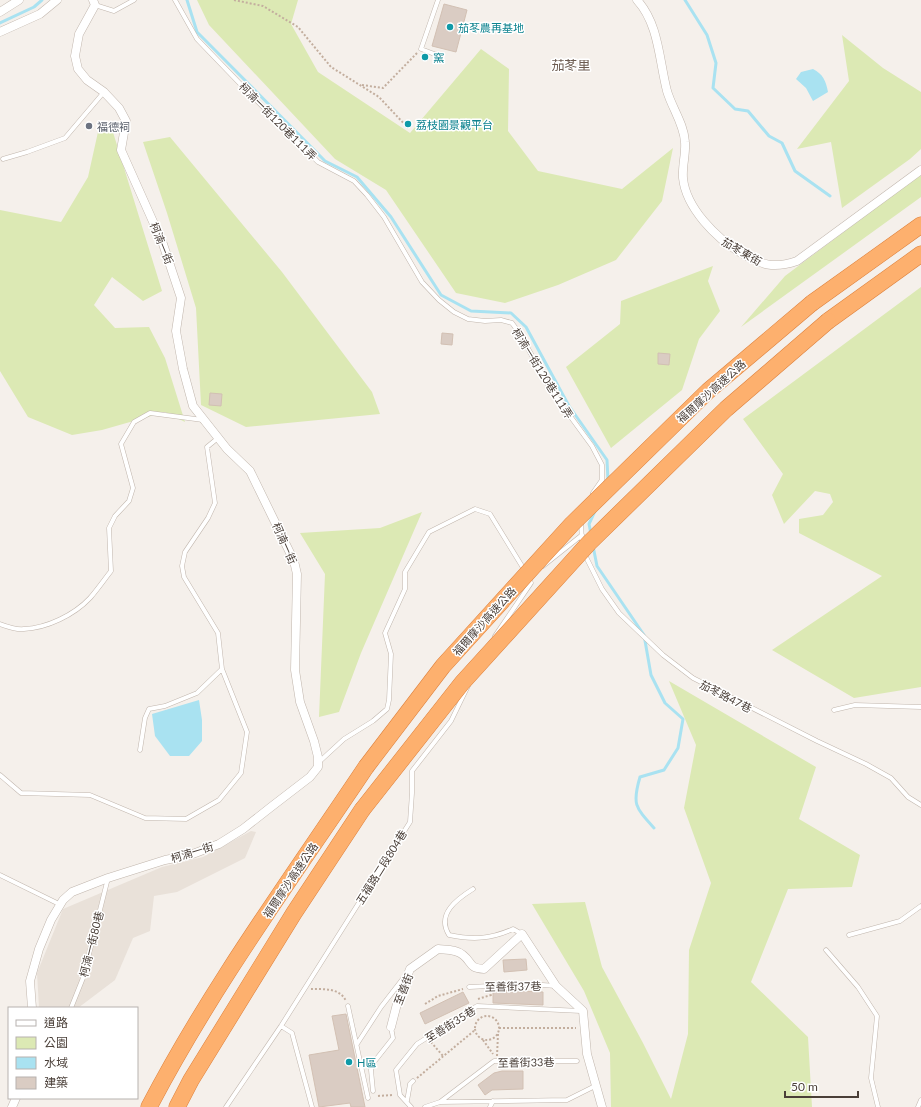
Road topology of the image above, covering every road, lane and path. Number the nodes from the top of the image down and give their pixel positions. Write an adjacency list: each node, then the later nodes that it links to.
1 (19, 0): 9 (street)
2 (57, 0): 10 (street)
3 (134, 0): 8 (lane)
4 (175, 0): 22 (lane, 柯湳一街120巷111弄)
5 (234, 0): 13 (path)
6 (438, 0): 11 (lane)
7 (637, 0): 17 (street, 茄苳東街)
8 (94, 3): 14 (street, 柯湳一街)
9 (0, 12)
10 (0, 32)
11 (421, 49): 12 (lane); 13 (path)
12 (437, 56)
13 (361, 85): 15 (path)
14 (104, 92): 16 (lane); 20 (street, 柯湳一街)
15 (408, 128)
16 (2, 159)
17 (921, 170)
18 (921, 225): 45 (highway, 福爾摩沙高速公路, bridge)
19 (921, 254): 79 (highway, 福爾摩沙高速公路, bridge)
20 (203, 420): 21 (street, 柯湳一街); 26 (lane)
21 (218, 438): 29 (lane); 33 (street, 柯湳一街)
22 (582, 535): 23 (lane); 35 (lane, 茄苳路47巷)
23 (541, 568)
24 (535, 573): 25 (lane)
25 (529, 578): 27 (lane); 33 (lane)
26 (0, 624)
27 (492, 639)
28 (489, 646): 48 (lane, 五福路二段804巷)
29 (222, 669): 32 (lane); 34 (lane)
30 (921, 707): 31 (lane)
31 (834, 710)
32 (140, 750)
33 (318, 762): 37 (street, 柯湳一街)
34 (0, 775)
35 (921, 805)
36 (0, 875): 39 (lane)
37 (108, 878): 39 (street, 柯湳一街); 54 (lane, 柯湳一街80巷)
38 (473, 889): 41 (lane)
39 (59, 904): 53 (street, 柯湳一街)
40 (921, 906): 42 (lane)
41 (522, 934): 44 (street, 至善街); 46 (street)
42 (849, 935)
43 (826, 950): 86 (lane)
44 (410, 969): 57 (street, 至善街); 64 (lane)
45 (222, 983): 77 (highway); 78 (highway, 福爾摩沙高速公路)
46 (556, 986): 47 (lane, 至善街37巷); 55 (street)
47 (469, 987): 50 (path)
48 (304, 989): 51 (path); 56 (lane, 五福路二段804巷)
49 (484, 992): 52 (path)
50 (425, 1004)
51 (348, 1006): 64 (lane)
52 (477, 1006): 55 (lane, 至善街35巷); 62 (lane, 至善街35巷)
53 (32, 1007)
54 (71, 1007)
55 (583, 1011): 69 (street)
56 (281, 1026): 80 (lane, 五福路二段804巷); 81 (lane)
57 (391, 1027): 70 (lane)
58 (499, 1028): 59 (path); 60 (path); 61 (path)
59 (572, 1028)
60 (476, 1030): 63 (path); 65 (path)
61 (498, 1033): 63 (path); 66 (path)
62 (428, 1037): 65 (path); 71 (lane, 至善街35巷)
63 (482, 1039): 66 (path)
64 (356, 1044): 72 (lane)
65 (443, 1056): 68 (path)
66 (497, 1061): 67 (lane, 至善街33巷); 76 (lane, 至善街33巷)
67 (577, 1061)
68 (413, 1081): 74 (lane)
69 (595, 1086): 75 (lane); 85 (street)
70 (373, 1090)
71 (400, 1095): 72 (path); 74 (lane)
72 (370, 1098)
73 (921, 1100): 87 (lane)
74 (407, 1101): 82 (lane)
75 (493, 1101): 76 (lane); 84 (lane)
76 (440, 1102): 83 (lane)
77 (138, 1107)
78 (149, 1107)
79 (177, 1107)
80 (226, 1107)
81 (312, 1107)
82 (411, 1107)
83 (425, 1107)
84 (490, 1107)
85 (602, 1107)
86 (878, 1107)
87 (918, 1107)

